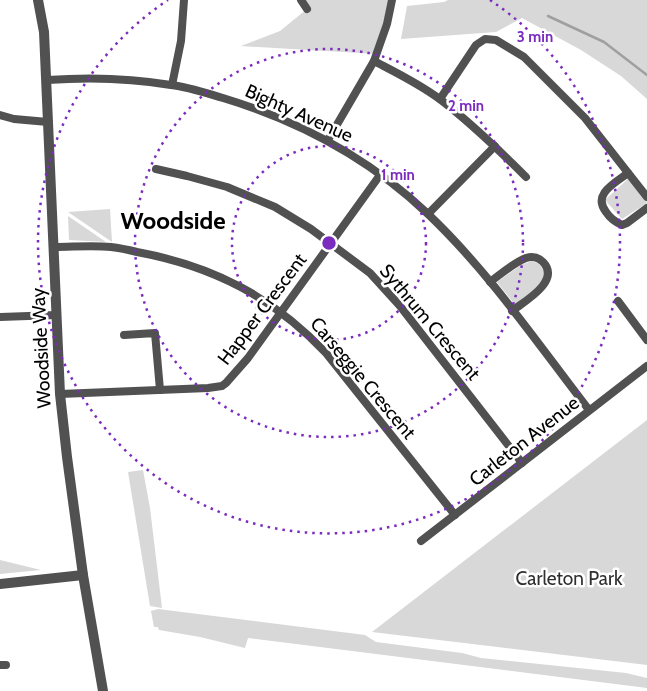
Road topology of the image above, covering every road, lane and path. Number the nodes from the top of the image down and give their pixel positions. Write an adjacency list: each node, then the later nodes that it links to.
1 (38, 0): 7 (street, Woodside Way)
2 (184, 0): 8 (street)
3 (301, 0): 5 (street)
4 (392, 0): 6 (street)
5 (307, 9)
6 (374, 62): 9 (street); 13 (street)
7 (46, 80): 8 (street, Bighty Avenue); 11 (street, Woodside Way)
8 (172, 85): 13 (street, Bighty Avenue)
9 (440, 99): 14 (street); 16 (street)
10 (1, 116): 11 (street); 12 (street)
11 (48, 122): 23 (street, Woodside Way)
12 (0, 125)
13 (328, 140): 17 (street, Bighty Avenue)
14 (495, 146): 18 (street); 21 (street)
15 (156, 169): 22 (street, Sythrum Crescent)
16 (628, 172): 19 (street); 20 (street)
17 (380, 175): 21 (street, Bighty Avenue); 22 (street, Happer Crescent)
18 (526, 177)
19 (647, 197)
20 (647, 208)
21 (428, 214): 24 (street, Bighty Avenue)
22 (331, 244): 27 (street, Happer Crescent); 36 (street, Sythrum Crescent)
23 (54, 247): 27 (street, Carseggie Crescent); 28 (street, Woodside Way)
24 (490, 282): 26 (street, Bighty Avenue); 26 (street)
25 (618, 301): 31 (street)
26 (512, 311): 35 (street, Bighty Avenue)
27 (281, 312): 33 (street, Happer Crescent); 37 (street, Carseggie Crescent)
28 (57, 315): 29 (street); 34 (street, Woodside Way)
29 (0, 317)
30 (124, 335): 33 (street)
31 (647, 340)
32 (647, 366): 35 (street, Carleton Avenue)
33 (160, 390): 34 (street, Happer Crescent)
34 (60, 394): 39 (street, Woodside Way)
35 (589, 410): 36 (street, Carleton Avenue)
36 (522, 463): 37 (street, Carleton Avenue)
37 (456, 515): 38 (street, Carleton Avenue)
38 (421, 541)
39 (83, 574): 40 (street); 41 (street, Woodside Way)
40 (0, 584)
41 (103, 691)

